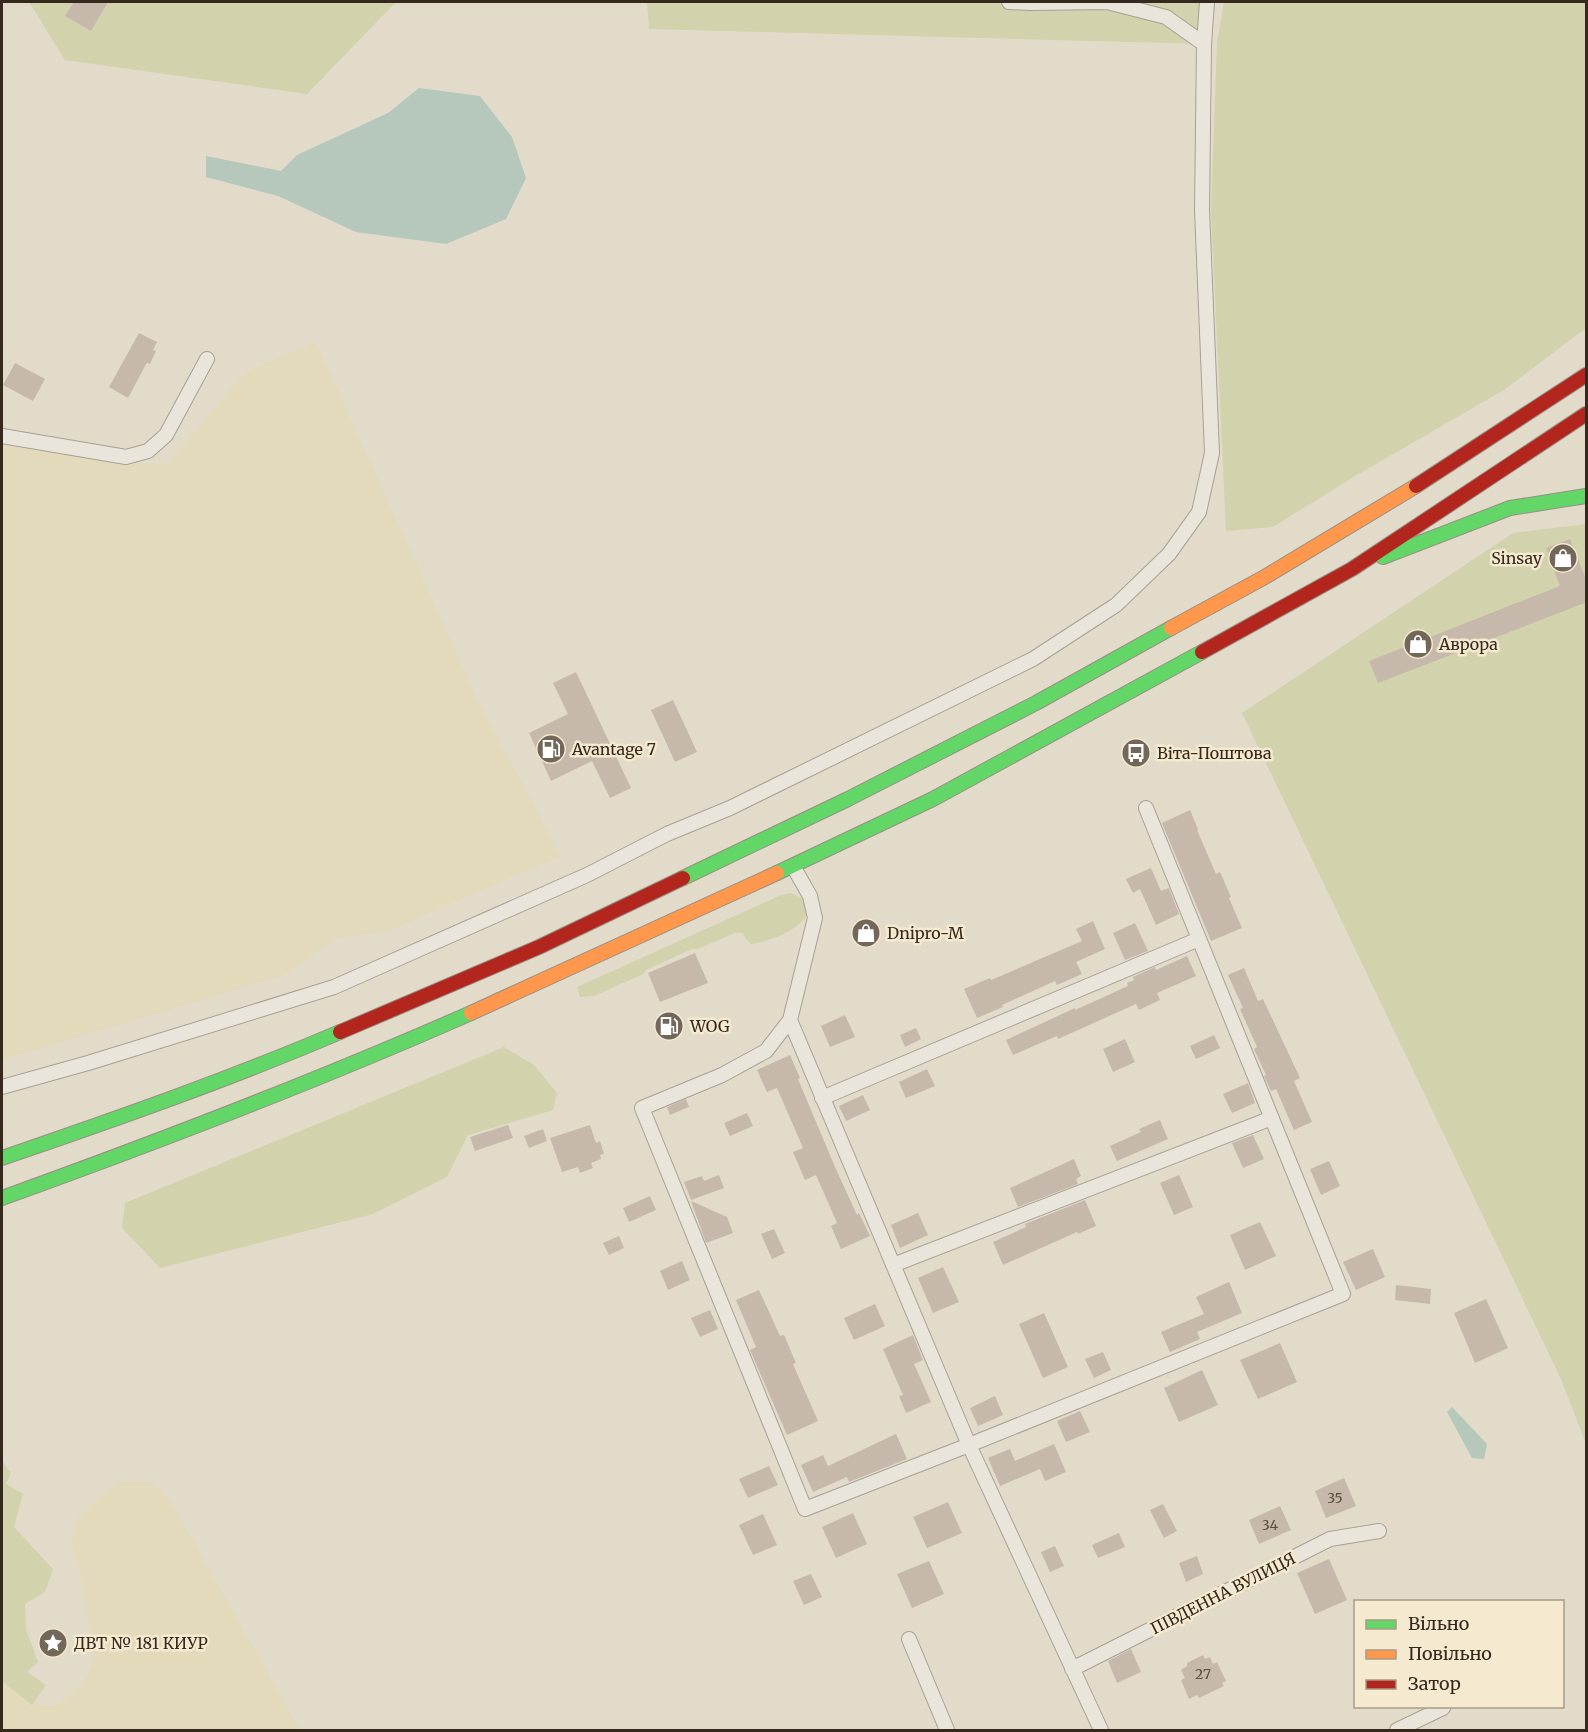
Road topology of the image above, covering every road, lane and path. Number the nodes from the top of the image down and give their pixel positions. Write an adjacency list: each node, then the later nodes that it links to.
1 (1009, 2): 3 (street)
2 (1207, 2): 3 (street)
3 (1204, 44): 14 (street)
4 (207, 360): 7 (street)
5 (1587, 375): 17 (main road)
6 (1587, 414): 9 (main road)
7 (2, 436)
8 (1587, 496): 9 (main road)
9 (1352, 569): 11 (main road)
10 (1146, 808): 12 (street)
11 (793, 866): 13 (street); 18 (main road)
12 (1199, 939): 15 (street); 16 (street)
13 (790, 1020): 15 (street); 20 (street)
14 (2, 1087)
15 (822, 1098): 19 (street)
16 (1272, 1118): 19 (street); 20 (street)
17 (2, 1158)
18 (2, 1198)
19 (893, 1264): 20 (street)
20 (969, 1445): 23 (street)
21 (1379, 1531): 23 (street, ПІВДЕННА ВУЛИЦЯ)
22 (909, 1640): 25 (street)
23 (1072, 1669): 26 (street)
24 (1443, 1708): 27 (street)
25 (947, 1731)
26 (1101, 1731)
27 (1396, 1731)

